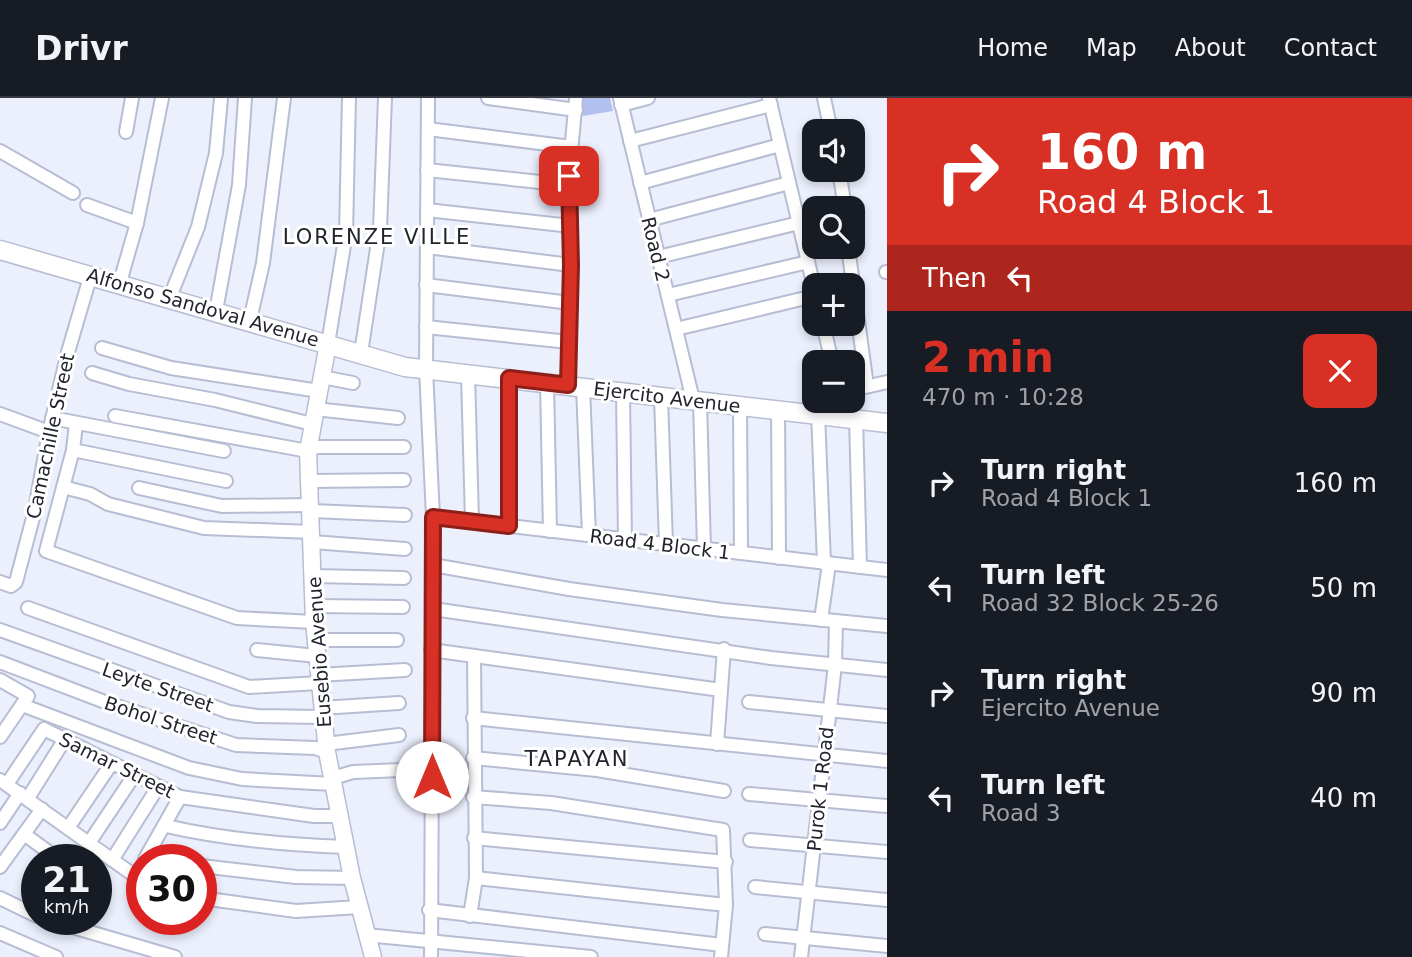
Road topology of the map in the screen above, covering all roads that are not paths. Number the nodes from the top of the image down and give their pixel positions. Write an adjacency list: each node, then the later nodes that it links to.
1 (132, 98): 17 (street)
2 (162, 98): 30 (street)
3 (221, 98): 44 (street)
4 (245, 98): 47 (street)
5 (284, 98): 48 (street)
6 (349, 98): 52 (street)
7 (385, 98): 54 (street)
8 (428, 98): 16 (street)
9 (488, 98): 14 (street)
10 (648, 98): 12 (street)
11 (824, 98): 15 (street)
12 (620, 101): 18 (street, Road 2)
13 (770, 101): 18 (street); 19 (street)
14 (576, 104): 20 (street)
15 (828, 119)
16 (428, 129): 20 (street); 22 (street)
17 (126, 132)
18 (630, 141): 23 (street, Road 2)
19 (780, 145): 23 (street); 24 (street)
20 (571, 147): 25 (street)
21 (0, 151): 26 (street)
22 (427, 170): 25 (street); 28 (street)
23 (640, 183): 29 (street, Road 2)
24 (789, 183): 29 (street); 31 (street)
25 (568, 185): 32 (street)
26 (73, 193)
27 (87, 205): 30 (street)
28 (427, 210): 32 (street); 33 (street)
29 (649, 220): 35 (street, Road 2)
30 (137, 223): 41 (street)
31 (799, 223): 35 (street); 37 (street)
32 (571, 226): 38 (street)
33 (427, 247): 38 (street); 42 (street)
34 (0, 250): 40 (main road, Alfonso Sandoval Avenue)
35 (659, 257): 43 (street, Road 2)
36 (850, 259): 65 (street)
37 (808, 262): 39 (street); 43 (street)
38 (571, 265): 46 (street)
39 (811, 273)
40 (91, 274): 41 (main road, Alfonso Sandoval Avenue); 78 (street, Camachille Street)
41 (120, 282): 44 (main road, Alfonso Sandoval Avenue)
42 (426, 285): 46 (street); 49 (street)
43 (668, 295): 50 (street, Road 2)
44 (170, 297): 47 (main road, Alfonso Sandoval Avenue)
45 (802, 299): 50 (street)
46 (570, 303): 51 (street)
47 (216, 311): 48 (main road, Alfonso Sandoval Avenue)
48 (250, 320): 52 (main road, Alfonso Sandoval Avenue)
49 (426, 327): 51 (street); 56 (street)
50 (676, 329): 68 (street, Road 2)
51 (569, 342): 64 (street)
52 (328, 344): 54 (main road, Alfonso Sandoval Avenue); 63 (street, Eusebio Avenue)
53 (102, 348): 63 (street)
54 (361, 353): 55 (main road, Alfonso Sandoval Avenue)
55 (405, 367): 56 (main road, Ejercito Avenue)
56 (426, 369): 58 (main road, Ejercito Avenue); 94 (street)
57 (92, 373): 77 (street)
58 (468, 374): 59 (main road, Ejercito Avenue); 95 (street)
59 (509, 378): 62 (main road, Ejercito Avenue); 96 (street)
60 (887, 382): 65 (street)
61 (354, 383): 63 (street)
62 (547, 383): 64 (main road, Ejercito Avenue); 97 (street)
63 (321, 384): 77 (street, Eusebio Avenue)
64 (576, 386): 66 (main road, Ejercito Avenue); 98 (street)
65 (867, 386)
66 (623, 393): 67 (main road, Ejercito Avenue); 100 (street)
67 (661, 397): 68 (main road, Ejercito Avenue); 101 (street)
68 (697, 401): 69 (main road, Ejercito Avenue); 103 (street, Road 2)
69 (740, 406): 70 (main road, Ejercito Avenue); 104 (street)
70 (778, 409): 71 (main road, Ejercito Avenue); 105 (street)
71 (802, 411)
72 (818, 413): 106 (street)
73 (847, 413): 108 (street)
74 (851, 413): 80 (main road, Ejercito Avenue)
75 (0, 414): 82 (street)
76 (115, 416): 86 (street)
77 (313, 416): 79 (street); 86 (street, Eusebio Avenue)
78 (52, 418): 81 (street); 82 (street, Camachille Street)
79 (398, 418)
80 (887, 422)
81 (76, 424): 84 (street); 85 (street)
82 (49, 432): 112 (street, Camachille Street)
83 (404, 447): 86 (street)
84 (73, 450): 88 (street); 90 (street)
85 (224, 451)
86 (308, 451): 89 (street, Eusebio Avenue)
87 (404, 480): 89 (street)
88 (226, 481)
89 (310, 481): 92 (street, Eusebio Avenue)
90 (63, 487): 99 (street); 116 (street)
91 (139, 488): 92 (street)
92 (311, 508): 93 (street); 99 (street, Eusebio Avenue)
93 (405, 515)
94 (433, 517): 95 (street, Road 4 Block 1); 107 (street)
95 (472, 521): 96 (street, Road 4 Block 1)
96 (509, 526): 97 (street, Road 4 Block 1)
97 (550, 531): 98 (street, Road 4 Block 1)
98 (589, 535): 100 (street, Road 4 Block 1)
99 (312, 537): 102 (street); 110 (street, Eusebio Avenue)
100 (625, 540): 101 (street, Road 4 Block 1)
101 (666, 544): 103 (street, Road 4 Block 1)
102 (405, 549)
103 (704, 549): 104 (street, Road 4 Block 1)
104 (741, 553): 105 (street, Road 4 Block 1)
105 (779, 558): 106 (street, Road 4 Block 1)
106 (827, 564): 108 (street, Road 4 Block 1); 117 (street)
107 (433, 565): 115 (street); 117 (street)
108 (860, 567): 109 (street, Road 4 Block 1)
109 (887, 570)
110 (313, 576): 111 (street); 116 (street, Eusebio Avenue)
111 (404, 578)
112 (0, 582)
113 (403, 607): 116 (street)
114 (28, 608): 131 (street)
115 (433, 609): 123 (street); 125 (street)
116 (314, 614): 122 (street, Eusebio Avenue)
117 (821, 620): 118 (street)
118 (836, 621): 119 (street); 128 (street, Purok 1 Road)
119 (887, 626)
120 (0, 630): 138 (street, Leyte Street)
121 (397, 640): 122 (street)
122 (316, 648): 124 (street); 131 (street, Eusebio Avenue)
123 (724, 649): 128 (street); 133 (street)
124 (257, 650)
125 (431, 650): 126 (street); 191 (street)
126 (474, 656): 133 (street); 140 (street)
127 (0, 663): 145 (street, Bohol Street)
128 (835, 665): 130 (street); 137 (street, Purok 1 Road)
129 (405, 670): 131 (street)
130 (887, 670)
131 (319, 679): 138 (street, Eusebio Avenue)
132 (2, 684): 136 (street)
133 (721, 690): 144 (street)
134 (749, 702): 137 (street)
135 (399, 703): 138 (street, Leyte Street)
136 (22, 705): 142 (street); 152 (street)
137 (829, 709): 139 (street); 146 (street, Purok 1 Road)
138 (321, 713): 145 (street, Eusebio Avenue)
139 (887, 716)
140 (473, 718): 144 (street); 147 (street)
141 (399, 735): 145 (street, Bohol Street)
142 (0, 737)
143 (65, 739): 149 (street, Samar Street); 153 (street, Samar Street); 157 (street)
144 (717, 744): 146 (street)
145 (326, 748): 152 (street, Eusebio Avenue)
146 (824, 755): 148 (street); 160 (street, Purok 1 Road)
147 (473, 758): 155 (street); 159 (street)
148 (887, 761)
149 (112, 763): 151 (street, Samar Street); 166 (street)
150 (402, 770): 152 (street)
151 (135, 774): 154 (street, Samar Street); 170 (street)
152 (333, 781): 163 (street, Eusebio Avenue)
153 (3, 783): 157 (street)
154 (158, 787): 158 (street, Samar Street); 176 (street)
155 (724, 791)
156 (749, 794): 160 (street)
157 (24, 796): 162 (street); 164 (street)
158 (180, 797): 163 (street, Samar Street); 165 (street)
159 (473, 797): 168 (street); 177 (street)
160 (820, 799): 161 (street); 173 (street, Purok 1 Road)
161 (887, 806)
162 (42, 809): 166 (street); 167 (street)
163 (341, 816): 174 (street, Eusebio Avenue)
164 (0, 823)
165 (166, 826): 172 (street); 174 (street)
166 (68, 828): 170 (street)
167 (24, 834): 171 (street); 178 (street)
168 (474, 838): 177 (street); 182 (street)
169 (750, 840): 173 (street)
170 (89, 843)
171 (38, 844)
172 (155, 844)
173 (815, 846): 175 (street); 184 (street, Purok 1 Road)
174 (347, 847): 181 (street, Eusebio Avenue)
175 (887, 852)
176 (112, 860): 180 (street)
177 (726, 862): 188 (street)
178 (0, 867)
179 (217, 868): 181 (street)
180 (126, 870)
181 (352, 878): 189 (street, Eusebio Avenue)
182 (476, 878): 188 (street); 192 (street)
183 (755, 887): 184 (street)
184 (808, 893): 187 (street); 197 (street, Purok 1 Road)
185 (0, 898): 190 (street)
186 (217, 900): 189 (street)
187 (887, 900)
188 (726, 905): 200 (street)
189 (359, 907): 196 (street, Eusebio Avenue)
190 (21, 908)
191 (429, 911): 192 (street); 198 (street)
192 (470, 916): 200 (street)
193 (0, 933): 201 (street)
194 (765, 934): 197 (street)
195 (100, 935): 202 (street)
196 (366, 935): 198 (street); 203 (street, Eusebio Avenue)
197 (803, 936): 199 (street); 206 (street, Purok 1 Road)
198 (429, 940): 204 (street); 205 (street)
199 (887, 946)
200 (722, 951)
201 (57, 957)
202 (175, 957)
203 (373, 957)
204 (431, 957)
205 (591, 957)
206 (801, 957)

